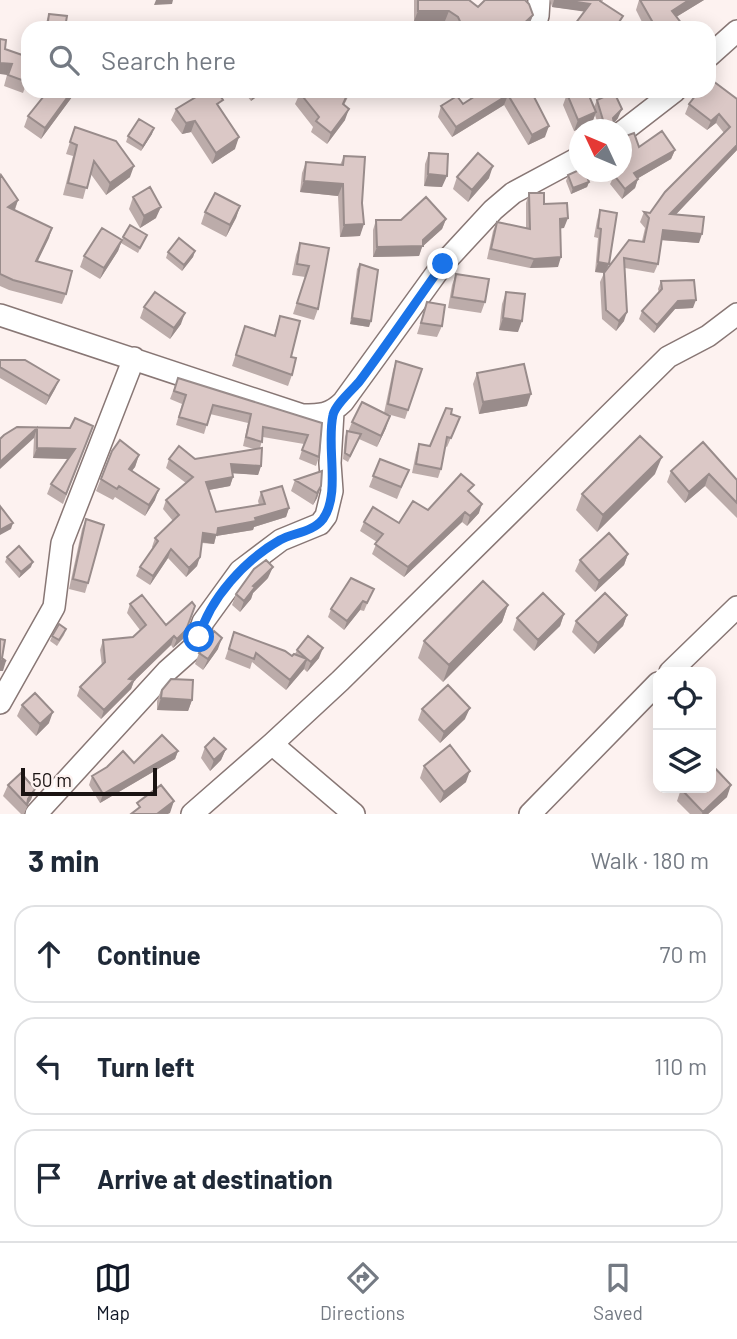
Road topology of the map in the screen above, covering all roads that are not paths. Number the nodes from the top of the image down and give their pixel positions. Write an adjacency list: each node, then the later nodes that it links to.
1 (737, 31): 2 (street)
2 (716, 50)
3 (666, 98): 4 (street)
4 (632, 124)
5 (569, 162): 9 (street)
6 (737, 314): 14 (street)
7 (0, 315): 8 (street)
8 (134, 358): 9 (street); 13 (street)
9 (333, 412): 15 (street)
10 (737, 607): 11 (street)
11 (675, 667)
12 (653, 688): 18 (street)
13 (0, 703)
14 (271, 744): 16 (street); 17 (street)
15 (36, 814)
16 (192, 814)
17 (354, 814)
18 (530, 814)

